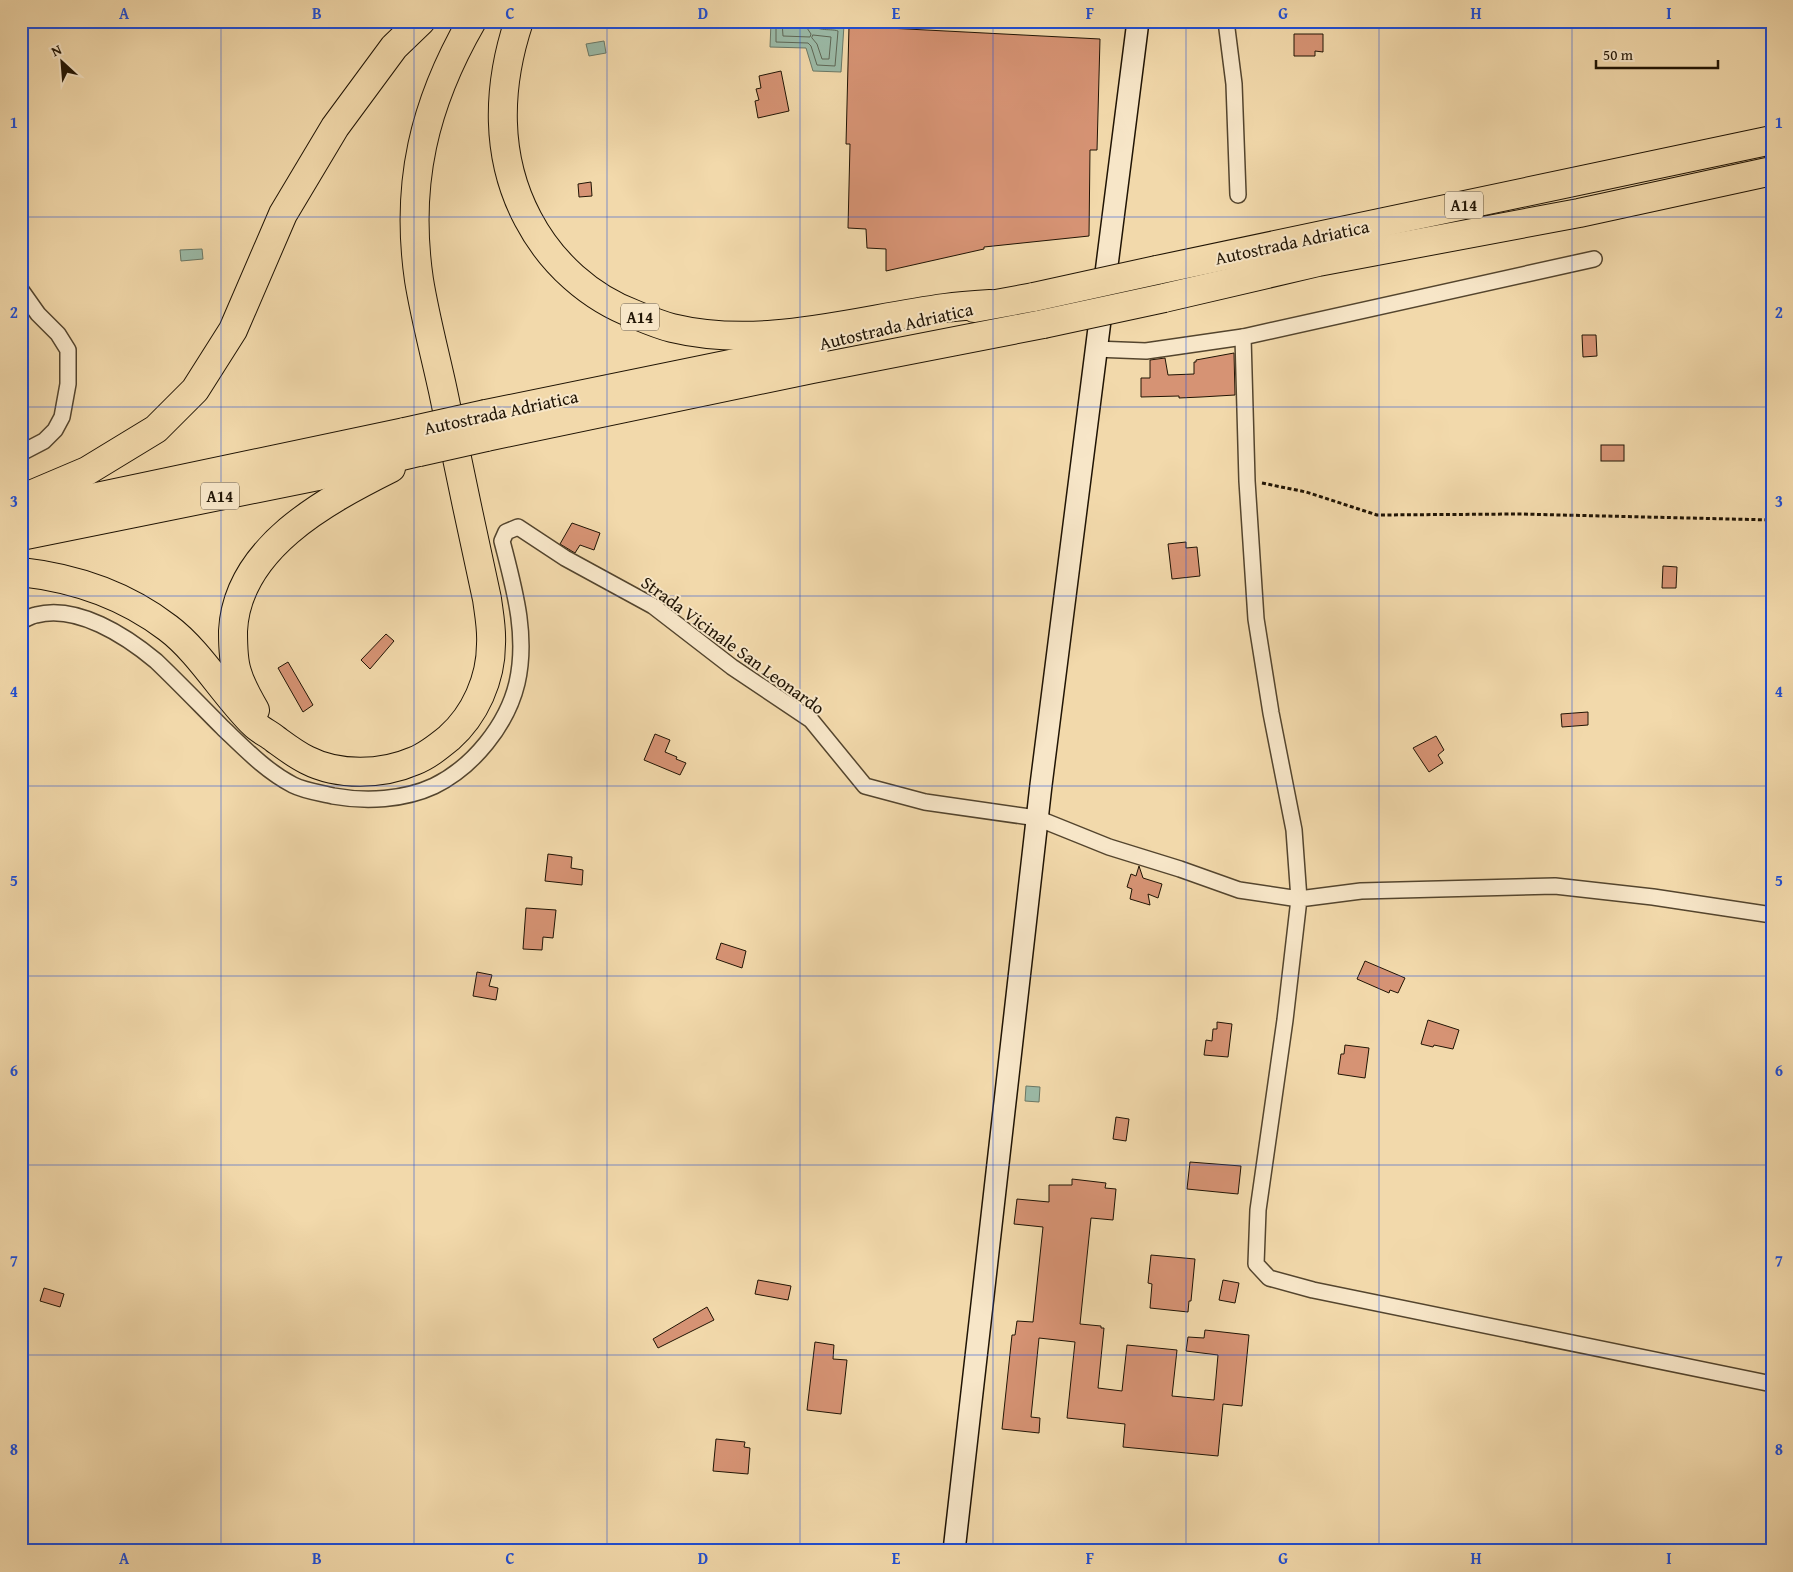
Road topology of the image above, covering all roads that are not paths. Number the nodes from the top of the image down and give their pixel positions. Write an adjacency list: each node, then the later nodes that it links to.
1 (421, 21): 17 (highway)
2 (472, 21): 22 (highway)
3 (519, 21): 11 (highway, A14)
4 (1138, 21): 13 (main road)
5 (1226, 21): 8 (street)
6 (1772, 140): 11 (highway, Autostrada Adriatica / A14, bridge)
7 (1772, 171): 14 (highway, Autostrada Adriatica / A14, bridge)
8 (1238, 195)
9 (1594, 259): 12 (street)
10 (21, 290): 16 (street)
11 (990, 304): 14 (highway, Autostrada Adriatica / A14)
12 (1243, 337): 13 (street); 24 (street)
13 (1095, 349): 23 (main road)
14 (486, 425): 15 (highway, Autostrada Adriatica / A14, bridge)
15 (412, 442): 18 (highway, Autostrada Adriatica / A14); 19 (highway, Autostrada Adriatica / A14); 22 (highway)
16 (21, 453)
17 (21, 499)
18 (21, 513)
19 (21, 536)
20 (21, 572): 22 (highway)
21 (21, 621): 23 (street, Strada Vicinale San Leonardo)
22 (276, 740)
23 (1037, 818): 24 (street); 27 (main road)
24 (1299, 899): 25 (street); 26 (street)
25 (1772, 914)
26 (1772, 1384)
27 (954, 1551)

